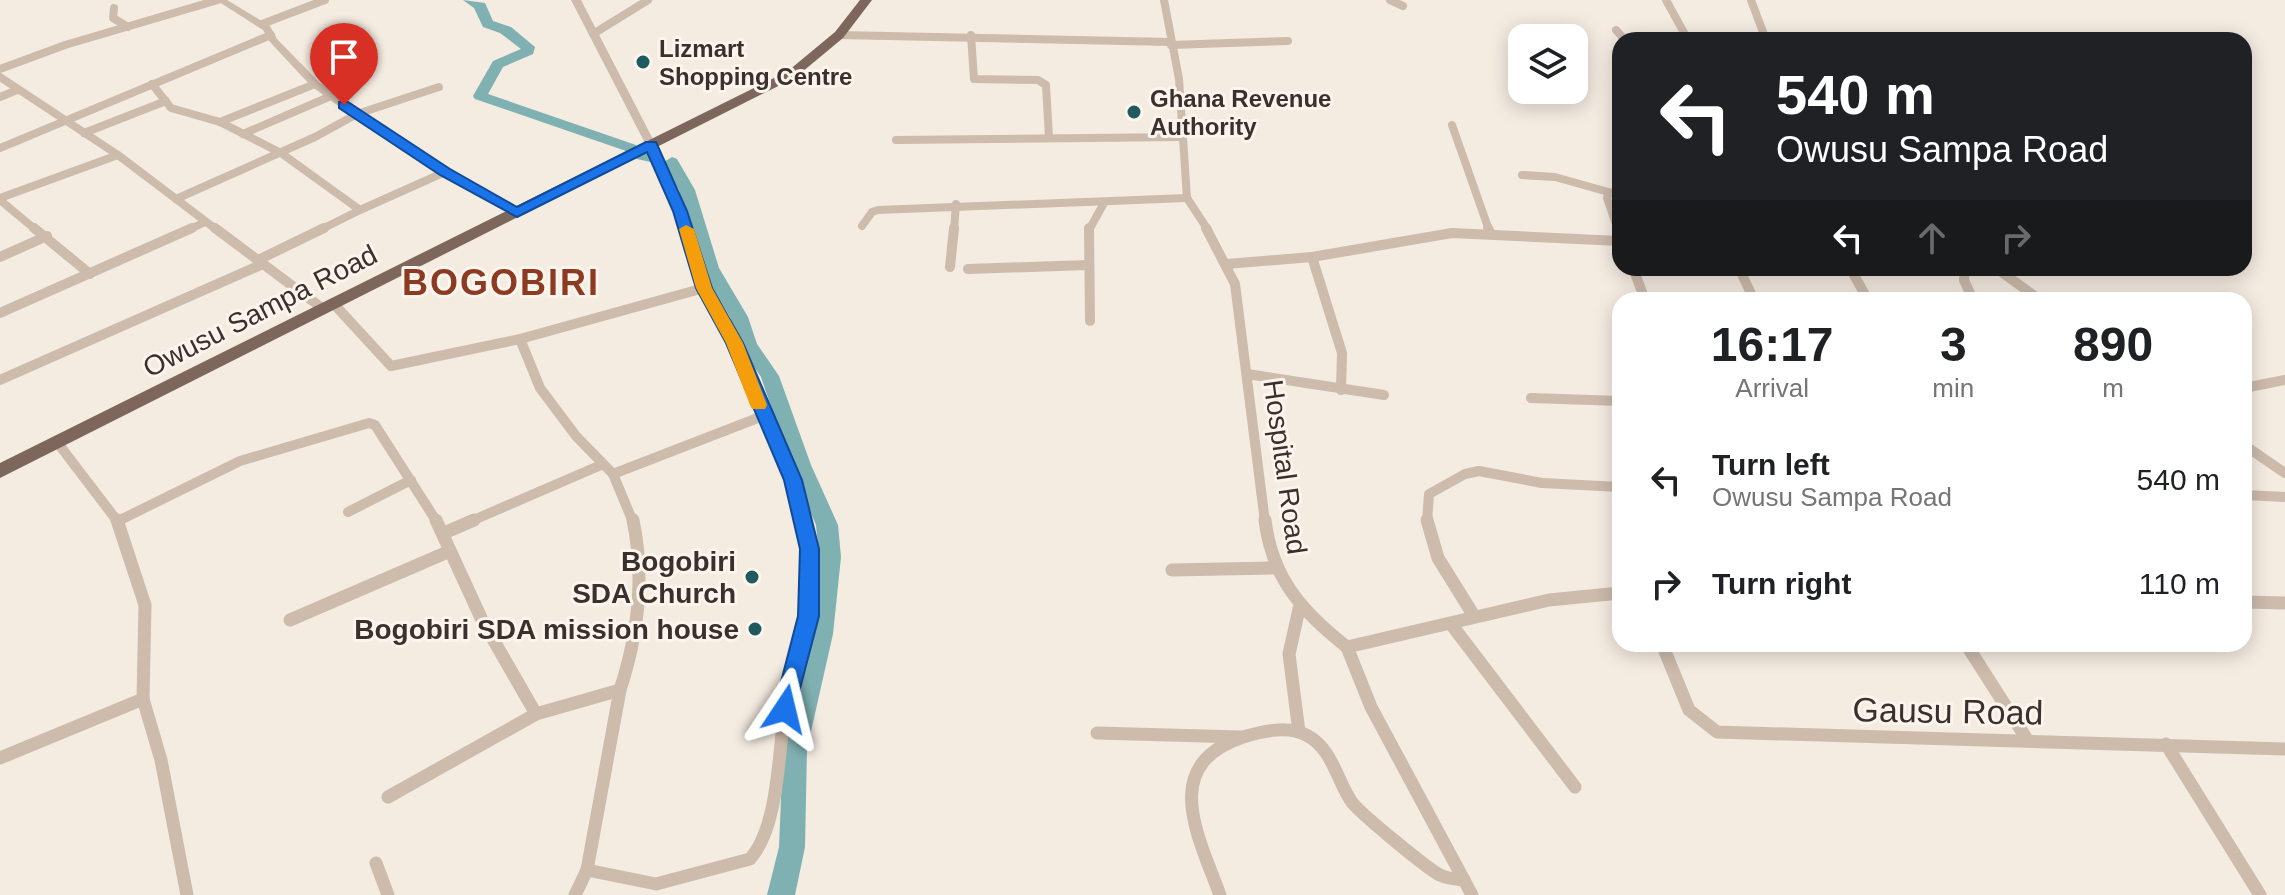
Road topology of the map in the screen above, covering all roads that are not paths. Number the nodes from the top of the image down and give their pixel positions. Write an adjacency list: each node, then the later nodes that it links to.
1 (220, 0): 12 (street); 13 (street)
2 (325, 0): 12 (street)
3 (576, 0): 16 (street)
4 (648, 0): 16 (street)
5 (866, 0): 18 (main road, Owusu Sampa Road)
6 (1164, 0): 21 (street, Hospital Road)
7 (1390, 0): 10 (street)
8 (1666, 0): 14 (street)
9 (1751, 0): 15 (street)
10 (1403, 6)
11 (114, 8): 13 (street)
12 (262, 24): 17 (street)
13 (128, 27): 22 (street)
14 (1684, 32)
15 (1763, 32)
16 (593, 34): 40 (street)
17 (271, 35): 24 (street); 25 (street)
18 (839, 35): 19 (street); 40 (main road, Owusu Sampa Road)
19 (971, 35): 21 (street); 38 (street)
20 (1288, 41): 21 (street)
21 (1171, 44): 37 (street, Hospital Road)
22 (0, 69)
23 (0, 77): 27 (street)
24 (152, 84): 30 (street); 32 (street)
25 (315, 84): 28 (street); 33 (street)
26 (439, 87): 31 (street)
27 (17, 90): 29 (street); 32 (street)
28 (331, 96): 31 (street); 36 (street)
29 (0, 97)
30 (166, 101): 33 (street); 35 (street)
31 (357, 114): 42 (street); 44 (street)
32 (69, 122): 35 (street); 41 (street)
33 (220, 122): 36 (street)
34 (1452, 125): 58 (street)
35 (84, 133): 43 (street)
36 (243, 134): 42 (street)
37 (1183, 137): 38 (street); 48 (street, Hospital Road)
38 (1049, 138): 39 (street)
39 (896, 140)
40 (651, 145): 55 (main road, Owusu Sampa Road); 70 (street)
41 (0, 148)
42 (281, 153): 50 (street); 53 (street)
43 (118, 155): 49 (street); 50 (street)
44 (445, 172): 53 (street); 55 (street)
45 (1522, 175): 46 (street)
46 (1612, 192)
47 (1612, 195): 54 (street)
48 (1187, 198): 51 (street); 64 (street, Hospital Road)
49 (0, 199): 59 (street)
50 (176, 199): 56 (street)
51 (1104, 203): 52 (street); 65 (street)
52 (956, 204): 57 (street); 66 (street)
53 (360, 210): 63 (street)
54 (1612, 212)
55 (517, 213): 72 (main road, Owusu Sampa Road)
56 (205, 222): 63 (street); 68 (street)
57 (862, 226)
58 (1490, 233): 60 (street); 62 (street)
59 (47, 236): 61 (street); 68 (street)
60 (1612, 241)
61 (0, 257)
62 (1312, 257): 64 (street); 80 (street)
63 (261, 262): 72 (street); 77 (street)
64 (1227, 264): 76 (street, Hospital Road)
65 (1088, 265): 67 (street); 74 (street)
66 (950, 267)
67 (968, 269)
68 (90, 274): 73 (street)
69 (2007, 276): 71 (street)
70 (704, 288): 75 (street); 85 (street)
71 (2029, 292)
72 (328, 306): 75 (street); 86 (main road, Owusu Sampa Road)
73 (0, 313)
74 (1090, 321)
75 (520, 339): 88 (street)
76 (1247, 374): 80 (street); 100 (street, Hospital Road)
77 (0, 380)
78 (2279, 382): 79 (street); 81 (street)
79 (2252, 387)
80 (1341, 390): 82 (street)
81 (2285, 391)
82 (1384, 395)
83 (1531, 398): 84 (street)
84 (1612, 401)
85 (763, 416): 91 (street); 125 (street)
86 (57, 442): 89 (main road, Owusu Sampa Road); 97 (street)
87 (2252, 450): 90 (street)
88 (601, 465): 91 (street); 98 (street)
89 (0, 471)
90 (2285, 473)
91 (613, 474): 112 (street)
92 (411, 480): 96 (street); 97 (street); 98 (street)
93 (1612, 487): 106 (street)
94 (2252, 495): 95 (street)
95 (2285, 497)
96 (348, 512)
97 (118, 521): 113 (street)
98 (444, 533): 99 (street)
99 (450, 551): 107 (street); 114 (street)
100 (1273, 568): 101 (street); 105 (street, Hospital Road)
101 (1172, 570)
102 (1612, 593): 106 (street)
103 (2252, 602): 104 (street)
104 (2285, 603)
105 (1299, 609): 109 (street, Hospital Road); 115 (street)
106 (1474, 616): 108 (street)
107 (290, 620)
108 (1451, 624): 109 (street); 122 (street)
109 (1347, 647): 126 (street)
110 (1665, 652): 118 (street, Gausu Road)
111 (1971, 652): 118 (street)
112 (620, 690): 114 (street); 125 (street)
113 (143, 699): 121 (street); 127 (street)
114 (536, 714): 123 (street)
115 (1299, 732): 117 (street); 126 (street)
116 (1097, 733): 117 (street)
117 (1245, 737): 130 (street)
118 (2028, 741): 119 (street, Gausu Road)
119 (2166, 744): 120 (street, Gausu Road); 132 (street)
120 (2285, 749)
121 (0, 758)
122 (1575, 787)
123 (388, 797)
124 (376, 863): 128 (street)
125 (587, 870): 129 (street)
126 (1464, 880): 131 (street)
127 (187, 895)
128 (388, 895)
129 (575, 895)
130 (1220, 895)
131 (1472, 895)
132 (2260, 895)

